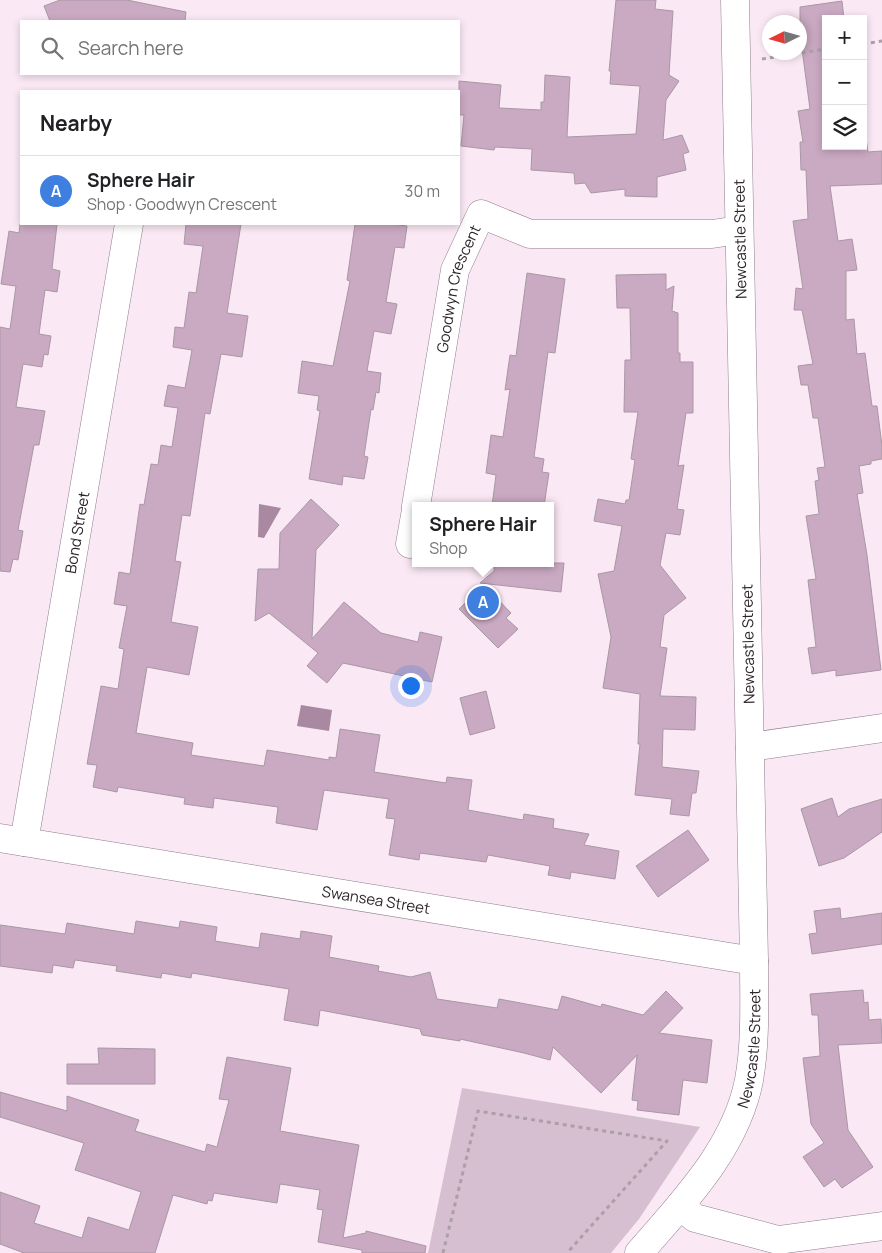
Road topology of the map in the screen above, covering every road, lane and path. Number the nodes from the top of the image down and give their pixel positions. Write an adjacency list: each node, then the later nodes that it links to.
1 (735, 0): 5 (street, Newcastle Street)
2 (882, 41): 3 (path)
3 (867, 43)
4 (822, 50): 5 (path)
5 (736, 61): 7 (street, Newcastle Street)
6 (129, 225): 13 (street, Bond Street)
7 (740, 230): 8 (street, Goodwyn Crescent); 12 (street, Newcastle Street)
8 (417, 502)
9 (412, 533): 10 (street)
10 (410, 544)
11 (882, 728): 12 (street)
12 (750, 747): 14 (street, Newcastle Street)
13 (12, 840): 14 (street, Swansea Street)
14 (754, 961): 15 (street, Newcastle Street)
15 (680, 1206): 16 (street); 19 (street, Newcastle Street)
16 (882, 1226)
17 (442, 1253): 18 (path)
18 (568, 1253)
19 (639, 1253)

